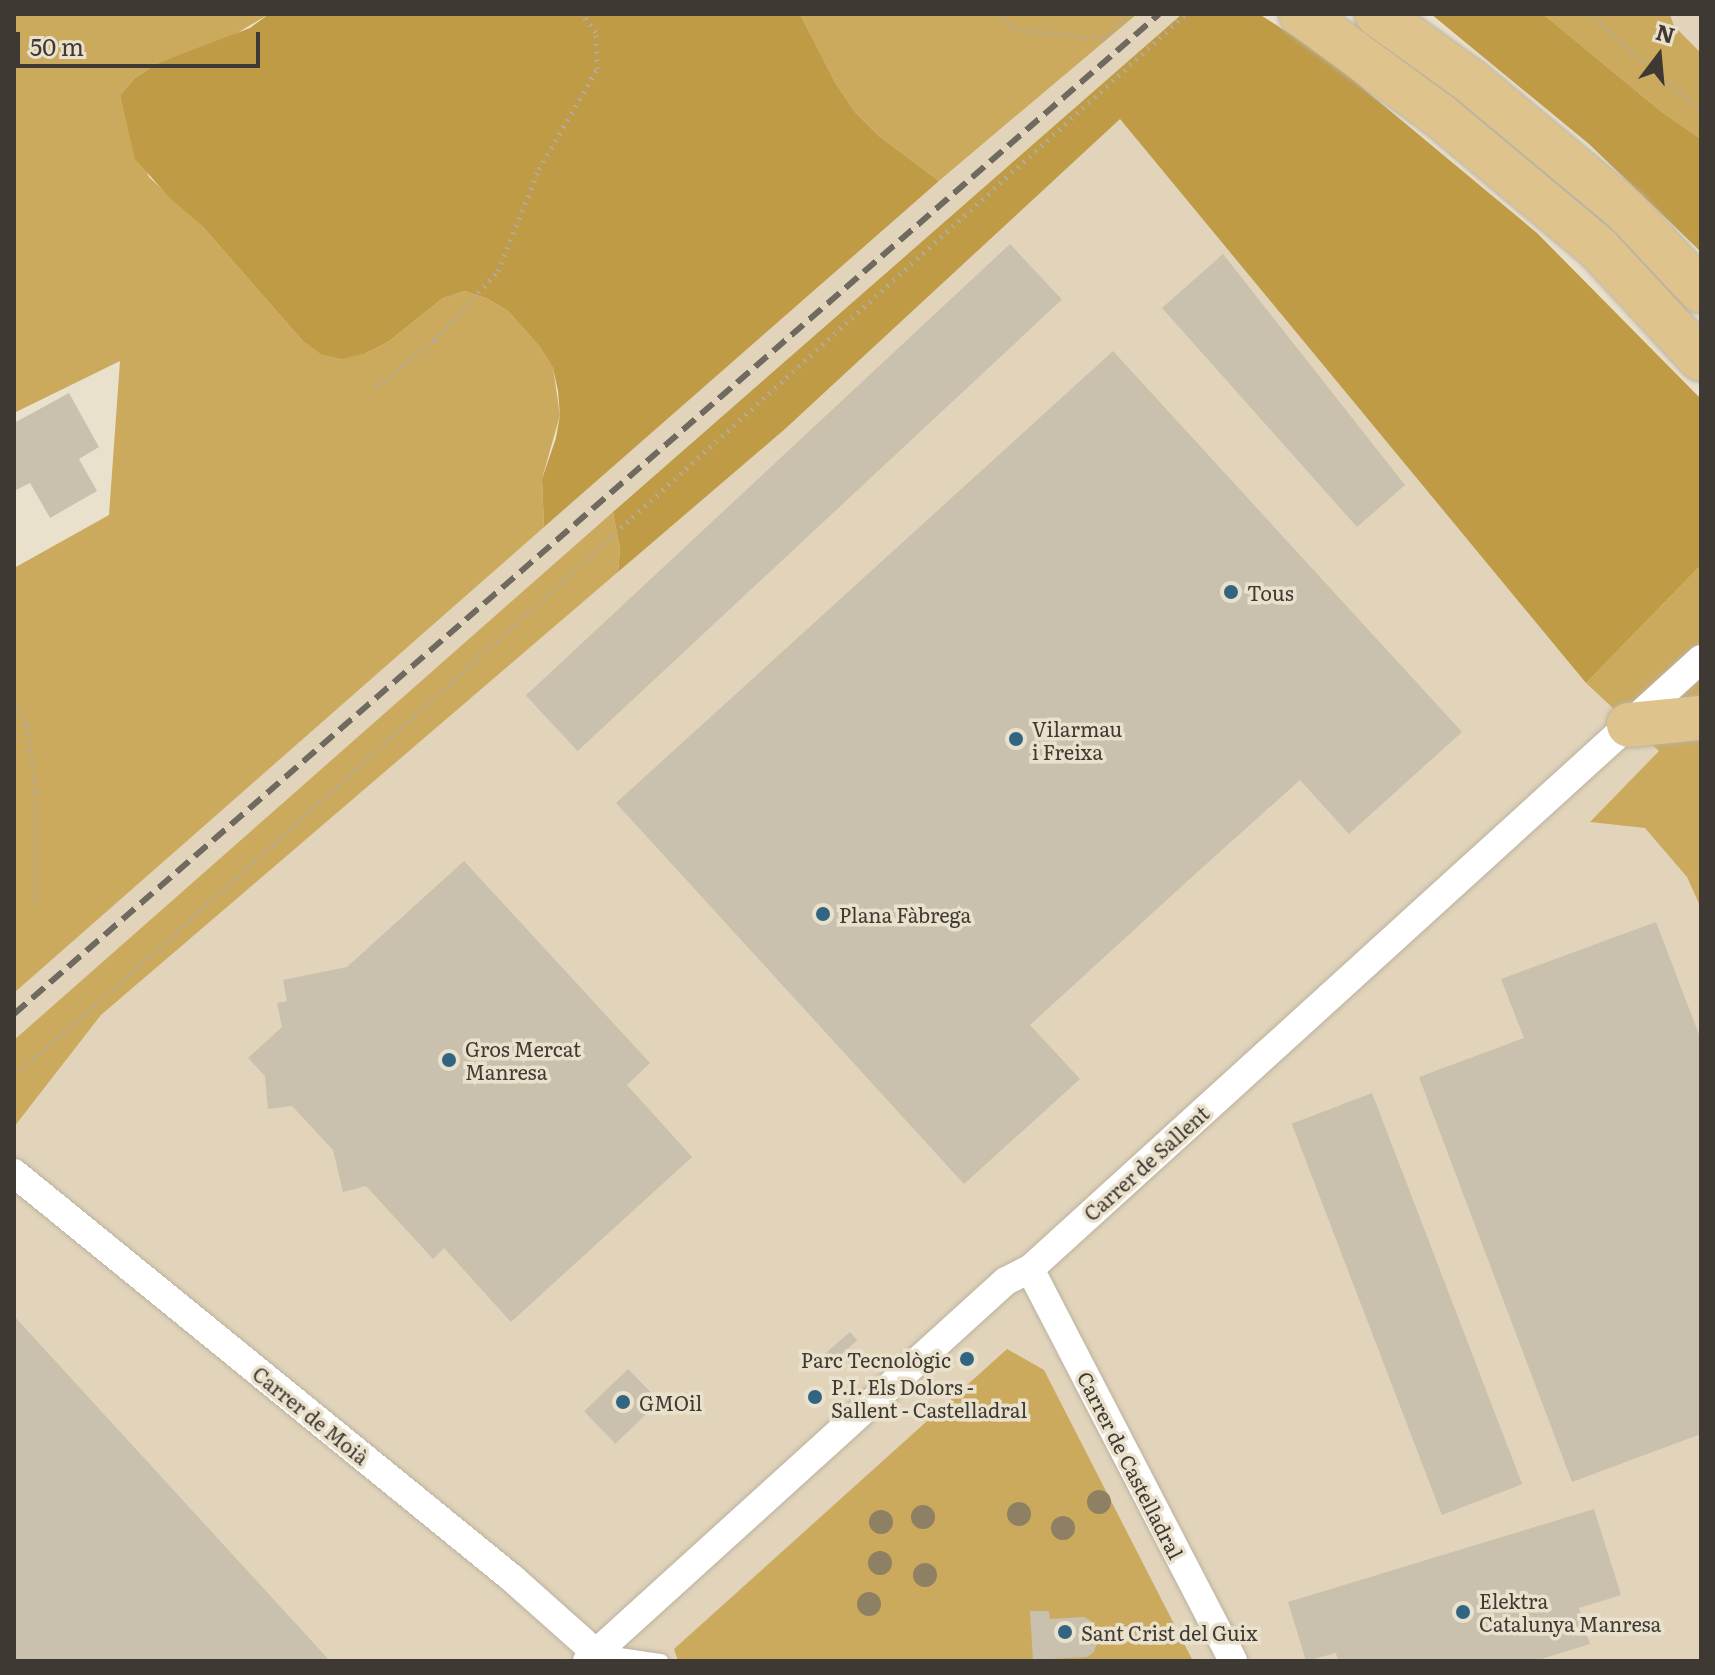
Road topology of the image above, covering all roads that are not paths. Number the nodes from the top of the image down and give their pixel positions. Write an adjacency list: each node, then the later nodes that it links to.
1 (1301, 14): 4 (highway)
2 (1377, 14): 3 (highway)
3 (1701, 291)
4 (1701, 359)
5 (1701, 659): 7 (street, Carrer de Sallent)
6 (1701, 718): 7 (highway)
7 (1629, 725): 9 (street, Carrer de Sallent)
8 (16, 1180): 10 (street, Carrer de Moià)
9 (1030, 1269): 10 (street, Carrer de Sallent); 12 (street, Carrer de Castelladral)
10 (596, 1658): 11 (lane)
11 (661, 1661)
12 (1233, 1661)

